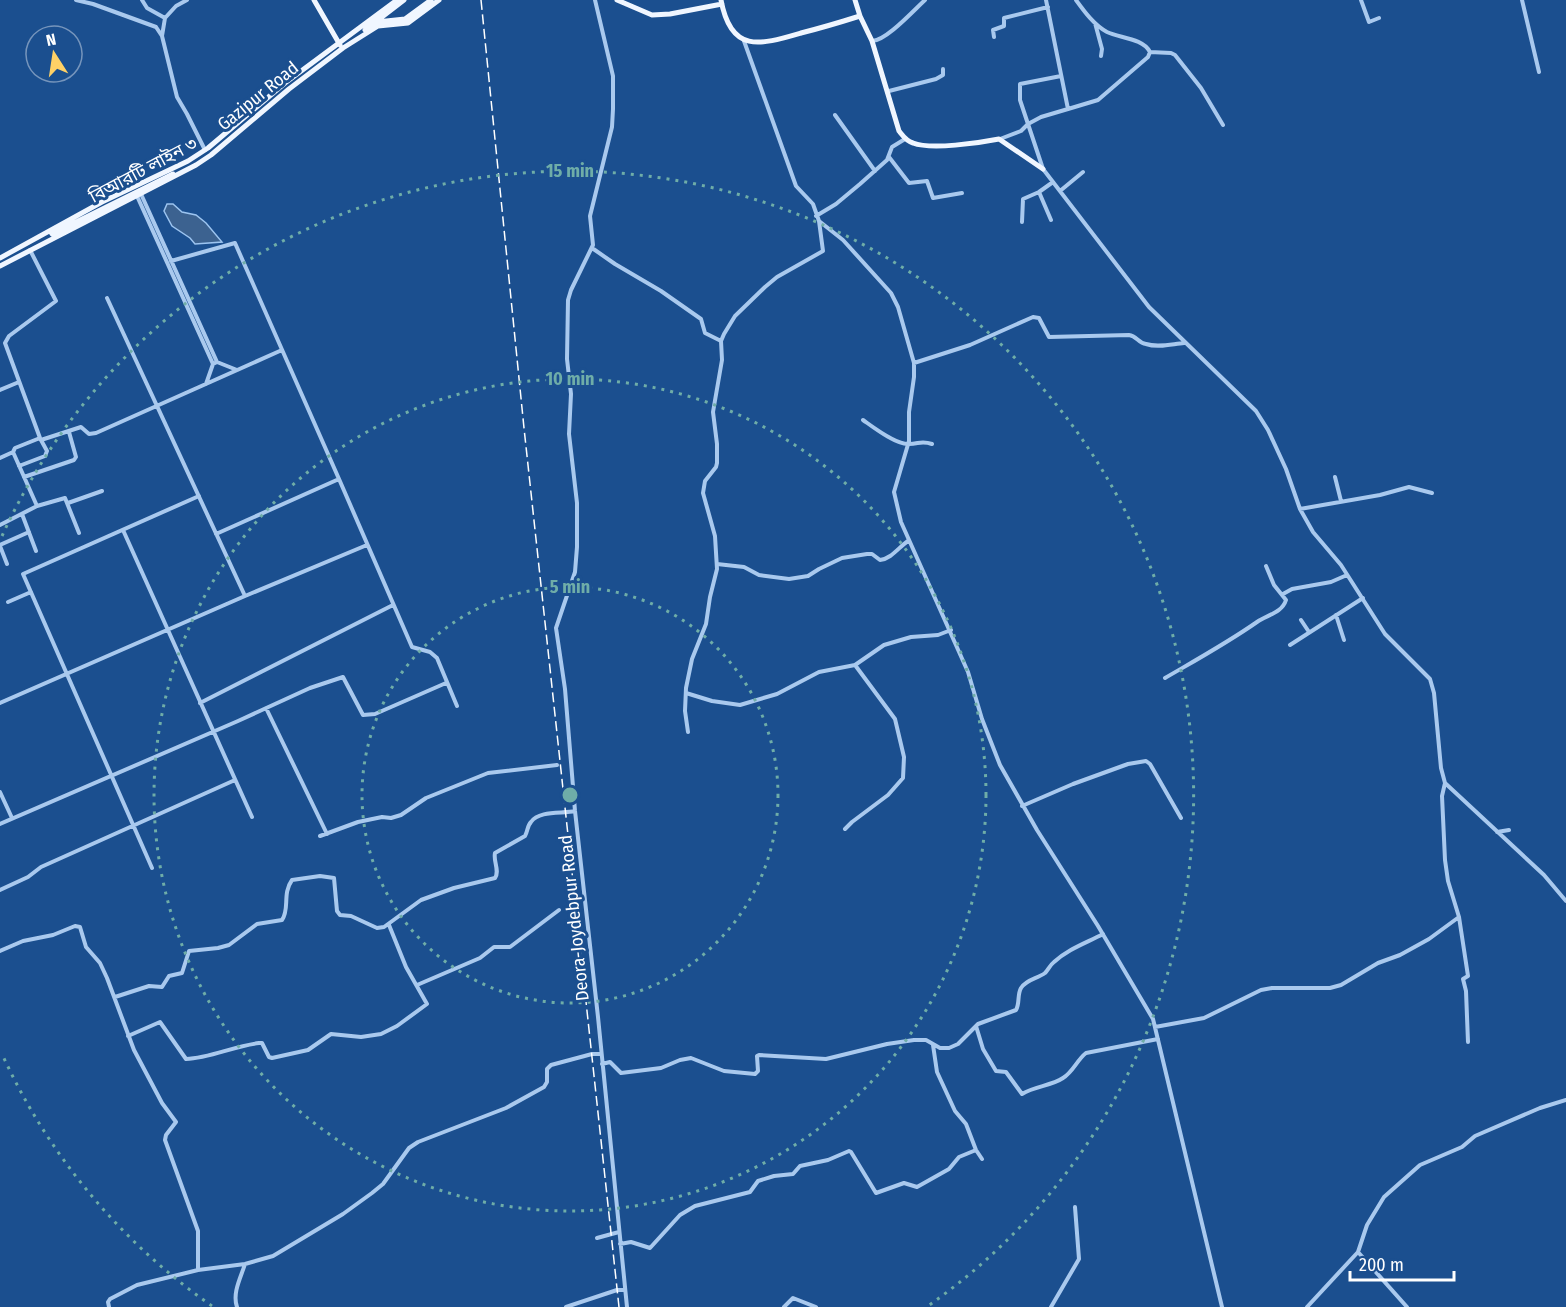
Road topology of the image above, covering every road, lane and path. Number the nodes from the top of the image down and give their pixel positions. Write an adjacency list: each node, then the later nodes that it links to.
1 (76, 0): 25 (street)
2 (142, 0): 20 (street)
3 (187, 0): 20 (street)
4 (314, 0): 29 (main road)
5 (404, 0): 17 (main road, বিআরটি লাইন ৩)
6 (595, 0): 56 (street)
7 (617, 0): 15 (main road)
8 (855, 0): 19 (main road)
9 (925, 0): 28 (street)
10 (1046, 0): 18 (street)
11 (1076, 0): 24 (street)
12 (1361, 0): 21 (street)
13 (1522, 0): 33 (street)
14 (435, 1): 22 (main road, বিআরটি লাইন ৩); 29 (main road)
15 (629, 2): 16 (main road)
16 (721, 2): 27 (main road)
17 (396, 3): 22 (main road); 23 (main road, বিআরটি লাইন ৩); 29 (main road)
18 (1048, 7): 26 (street); 34 (street)
19 (860, 16): 27 (main road); 28 (main road)
20 (165, 18): 25 (street)
21 (1379, 18)
22 (401, 19): 23 (main road, বিআরটি লাইন ৩)
23 (375, 22): 29 (main road, বিআরটি লাইন ৩)
24 (1094, 22): 30 (street); 31 (street)
25 (162, 36): 42 (street)
26 (994, 37)
27 (744, 41): 52 (street)
28 (872, 41): 35 (main road)
29 (341, 46): 42 (main road, Gazipur Road); 51 (main road, Gazipur Road); 60 (main road, বিআরটি লাইন ৩)
30 (1150, 52): 36 (street); 39 (street)
31 (1101, 56)
32 (943, 69): 35 (street)
33 (1539, 72)
34 (1061, 76): 36 (street); 38 (street)
35 (889, 91): 40 (main road)
36 (1068, 109): 38 (street)
37 (835, 115): 45 (street)
38 (1028, 124): 41 (street); 44 (street)
39 (1222, 125)
40 (905, 139): 41 (main road); 43 (street)
41 (999, 139): 44 (main road)
42 (205, 150): 58 (main road, Gazipur Road)
43 (889, 157): 45 (street); 50 (street)
44 (1043, 169): 47 (street)
45 (875, 171): 52 (street)
46 (1083, 172): 48 (street)
47 (1053, 182): 48 (street); 49 (street)
48 (1060, 191): 63 (street)
49 (1039, 192): 53 (street); 55 (street)
50 (963, 193)
51 (139, 195): 57 (main road, Gazipur Road); 59 (street); 65 (street)
52 (816, 216): 54 (street)
53 (1051, 220)
54 (819, 221): 62 (street); 66 (street)
55 (1022, 222)
56 (592, 248): 62 (street); 134 (street, Deora-Joydebpur Road)
57 (30, 249): 60 (main road, Gazipur Road); 68 (street)
58 (0, 258)
59 (171, 261): 64 (street); 65 (street)
60 (0, 264)
61 (107, 298): 71 (street)
62 (722, 341): 101 (street)
63 (1184, 343): 66 (street); 89 (street)
64 (282, 350): 67 (street); 82 (street)
65 (215, 363): 67 (street); 69 (street)
66 (914, 363): 76 (street)
67 (238, 370): 69 (street)
68 (19, 382): 70 (street); 74 (street)
69 (206, 384): 71 (street)
70 (0, 390)
71 (159, 406): 73 (street); 85 (street)
72 (863, 420): 76 (street)
73 (69, 432): 74 (street); 80 (street)
74 (41, 439): 77 (street); 79 (street)
75 (932, 444): 76 (street)
76 (908, 445): 96 (street)
77 (13, 452): 78 (street); 79 (street)
78 (0, 458)
79 (19, 466): 80 (street)
80 (24, 477): 88 (street)
81 (1335, 477): 86 (street)
82 (339, 479): 95 (street); 98 (street)
83 (102, 491): 87 (street)
84 (1431, 493): 86 (street)
85 (199, 496): 92 (street); 95 (street)
86 (1341, 501): 89 (street)
87 (68, 503): 88 (street); 94 (street)
88 (37, 506): 90 (street)
89 (1300, 509): 103 (street)
90 (22, 514): 91 (street); 93 (street)
91 (0, 525)
92 (123, 530): 104 (street); 112 (street)
93 (29, 532): 97 (street); 99 (street)
94 (79, 533)
95 (216, 534): 106 (street)
96 (908, 542): 101 (street); 113 (street)
97 (0, 545): 100 (street)
98 (367, 545): 106 (street); 109 (street)
99 (36, 551)
100 (7, 564)
101 (717, 564): 121 (street)
102 (1266, 567): 105 (street)
103 (1347, 574): 105 (street); 107 (street)
104 (31, 592): 108 (street); 118 (street)
105 (1283, 594): 119 (street)
106 (245, 596): 112 (street)
107 (1363, 598): 110 (street); 131 (street)
108 (8, 603)
109 (393, 605): 120 (street); 123 (street)
110 (1336, 615): 114 (street); 115 (street)
111 (1301, 620): 114 (street)
112 (167, 630): 118 (street); 123 (street)
113 (951, 630): 117 (street); 133 (street)
114 (1309, 632): 116 (street)
115 (1344, 640)
116 (1290, 645)
117 (855, 665): 121 (street); 140 (street)
118 (67, 675): 122 (street); 129 (street)
119 (1165, 678)
120 (446, 683): 124 (street); 125 (street)
121 (686, 693): 127 (street)
122 (0, 703)
123 (200, 704): 126 (street)
124 (457, 706)
125 (266, 708): 126 (street); 143 (street)
126 (213, 731): 129 (street); 130 (street)
127 (688, 732)
128 (556, 765): 143 (street)
129 (112, 776): 137 (street); 139 (street)
130 (235, 780): 135 (street); 139 (street)
131 (1445, 783): 142 (street); 149 (street)
132 (0, 792): 137 (street)
133 (1022, 806): 136 (street); 151 (street)
134 (575, 811): 150 (street); 161 (street, Deora-Joydebpur Road)
135 (252, 818)
136 (1181, 818)
137 (12, 819): 138 (street)
138 (0, 824)
139 (133, 825): 145 (street); 146 (street)
140 (845, 829)
141 (1509, 830): 142 (street)
142 (1497, 832): 147 (street)
143 (328, 834): 144 (street)
144 (320, 836)
145 (152, 868)
146 (0, 890)
147 (1566, 901)
148 (559, 910): 153 (street)
149 (1459, 917): 156 (street); 159 (street)
150 (389, 925): 153 (street); 154 (street)
151 (1103, 934): 155 (street); 156 (street)
152 (0, 951): 154 (street)
153 (417, 985): 157 (street)
154 (115, 997): 157 (street)
155 (976, 1026): 158 (street); 160 (street)
156 (1155, 1027): 158 (street)
157 (128, 1036): 172 (street)
158 (1158, 1039): 181 (street)
159 (1468, 1042)
160 (933, 1045): 162 (street); 164 (street)
161 (601, 1054): 162 (street, Deora-Joydebpur Road); 171 (street)
162 (602, 1064): 167 (street, Deora-Joydebpur Road)
163 (1566, 1100): 170 (street)
164 (976, 1150): 165 (street); 169 (street)
165 (982, 1159)
166 (1075, 1207): 180 (street)
167 (619, 1232): 168 (street); 169 (street, Deora-Joydebpur Road)
168 (597, 1238)
169 (620, 1244): 173 (street, Deora-Joydebpur Road)
170 (1358, 1252): 182 (street); 183 (street)
171 (245, 1264): 172 (street); 175 (street)
172 (198, 1270): 174 (street)
173 (625, 1290): 176 (street); 177 (street, Deora-Joydebpur Road)
174 (109, 1307)
175 (237, 1307)
176 (566, 1307)
177 (627, 1307)
178 (784, 1307): 179 (street)
179 (816, 1307)
180 (1051, 1307)
181 (1222, 1307)
182 (1307, 1307)
183 (1407, 1307)

